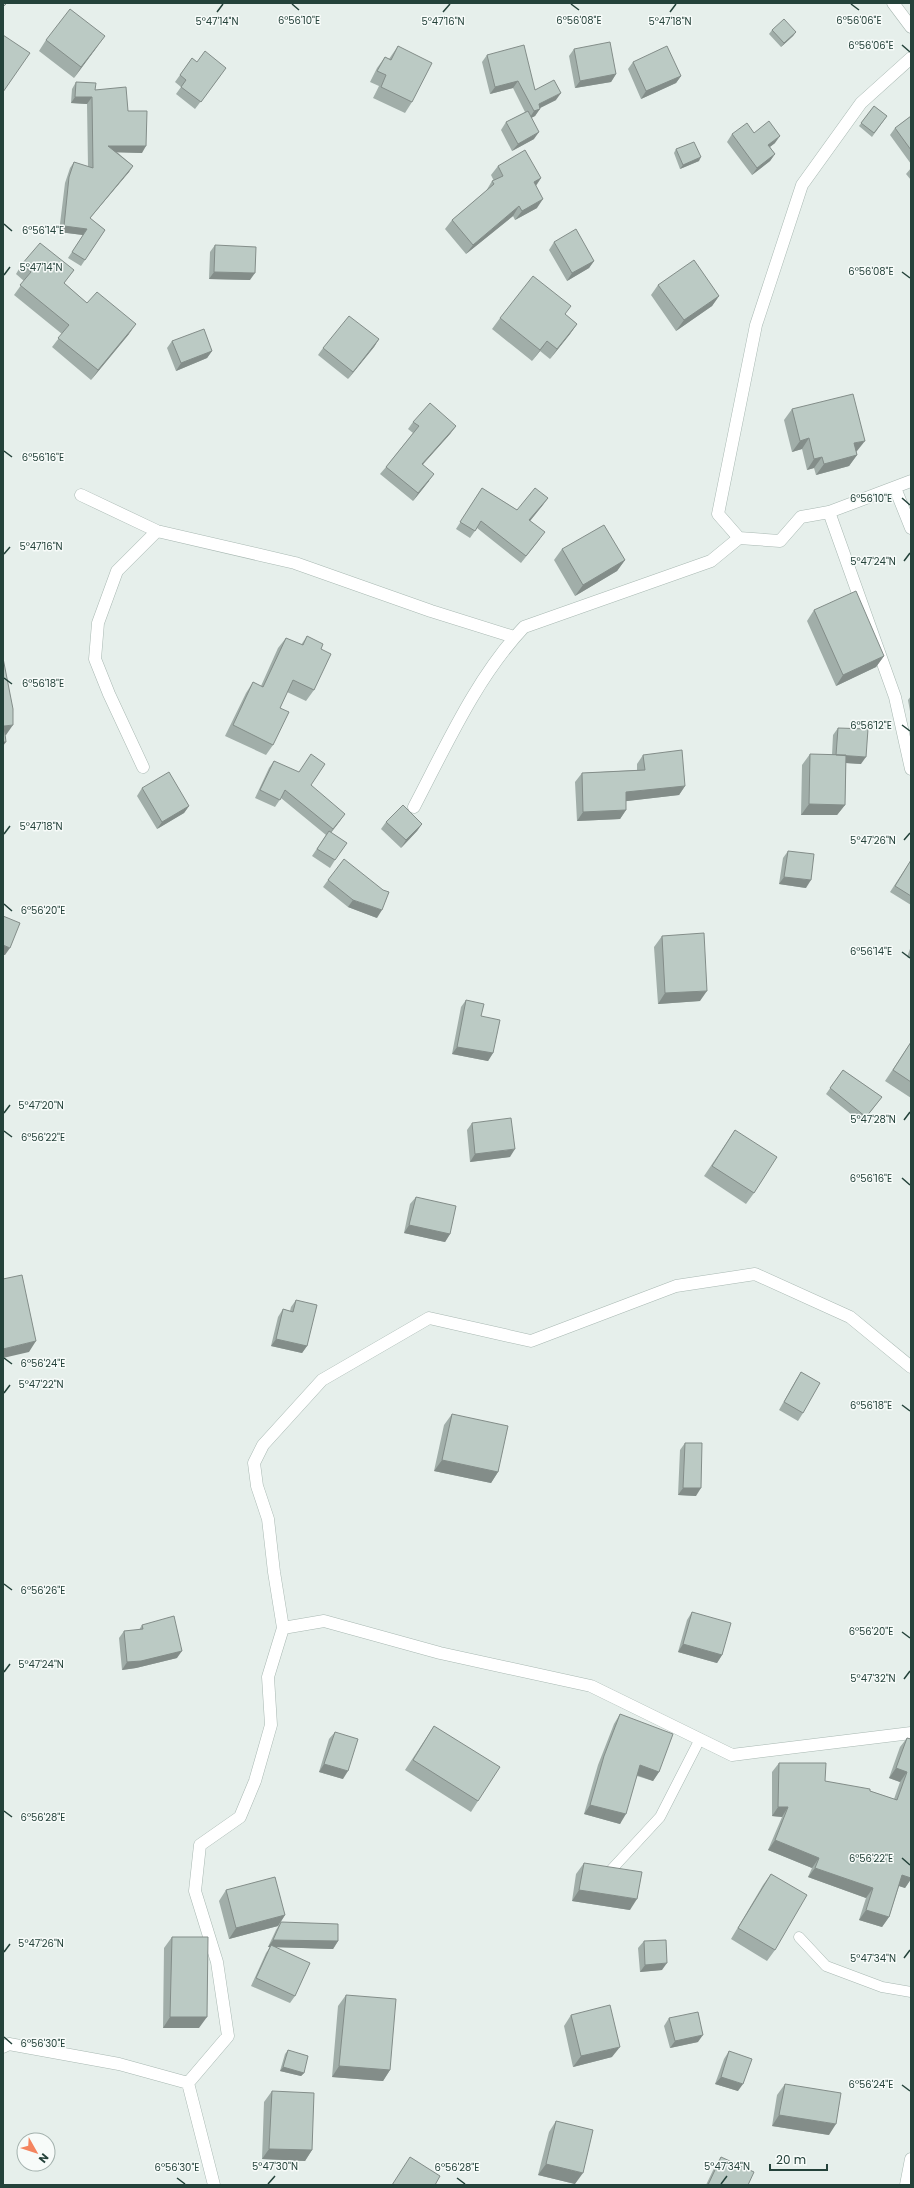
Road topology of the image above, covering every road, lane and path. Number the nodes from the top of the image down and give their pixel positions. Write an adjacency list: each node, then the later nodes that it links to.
1 (893, 3): 2 (street)
2 (911, 27)
3 (911, 58): 10 (street)
4 (911, 481): 5 (street)
5 (895, 488): 7 (street); 8 (street)
6 (81, 495): 9 (street)
7 (829, 512): 10 (street); 13 (street)
8 (911, 528)
9 (158, 531): 11 (street); 12 (street)
10 (739, 538): 11 (street)
11 (514, 637): 14 (street)
12 (143, 767)
13 (911, 769)
14 (414, 807)
15 (911, 1367): 16 (street)
16 (283, 1628): 18 (street); 23 (street)
17 (911, 1733): 18 (street)
18 (700, 1739): 19 (lane)
19 (612, 1869)
20 (799, 1937): 21 (lane)
21 (911, 1992)
22 (3, 2047): 23 (street)
23 (188, 2083): 25 (street)
24 (911, 2159): 26 (street)
25 (214, 2185)
26 (906, 2185)

